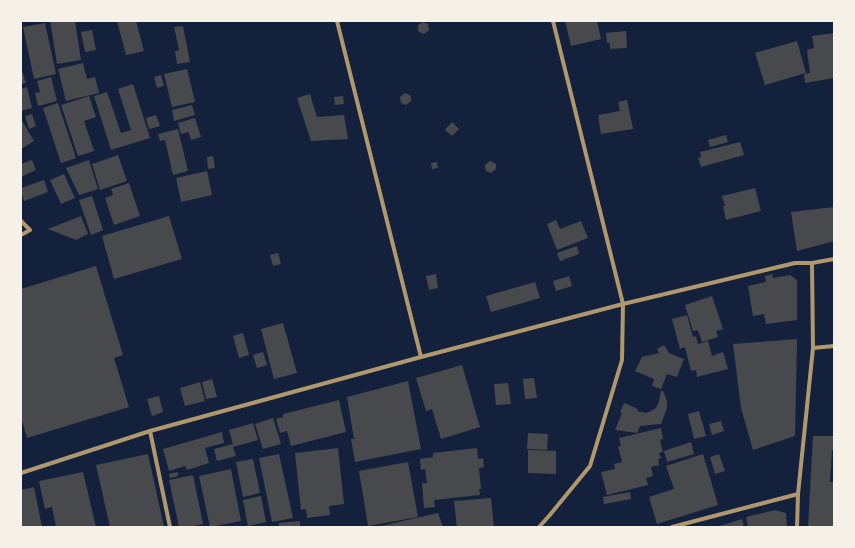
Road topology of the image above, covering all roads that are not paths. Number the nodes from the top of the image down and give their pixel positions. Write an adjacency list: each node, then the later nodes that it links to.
1 (337, 21): 10 (street)
2 (553, 21): 7 (street)
3 (21, 221): 4 (street)
4 (21, 235)
5 (834, 259): 6 (street)
6 (812, 263): 7 (street); 9 (street)
7 (623, 304): 10 (street); 15 (street)
8 (834, 346): 9 (street)
9 (813, 348): 13 (street)
10 (421, 357): 11 (street)
11 (150, 431): 12 (street); 14 (street)
12 (21, 473)
13 (798, 494): 16 (street); 17 (street)
14 (170, 527)
15 (539, 527)
16 (672, 527)
17 (797, 527)

